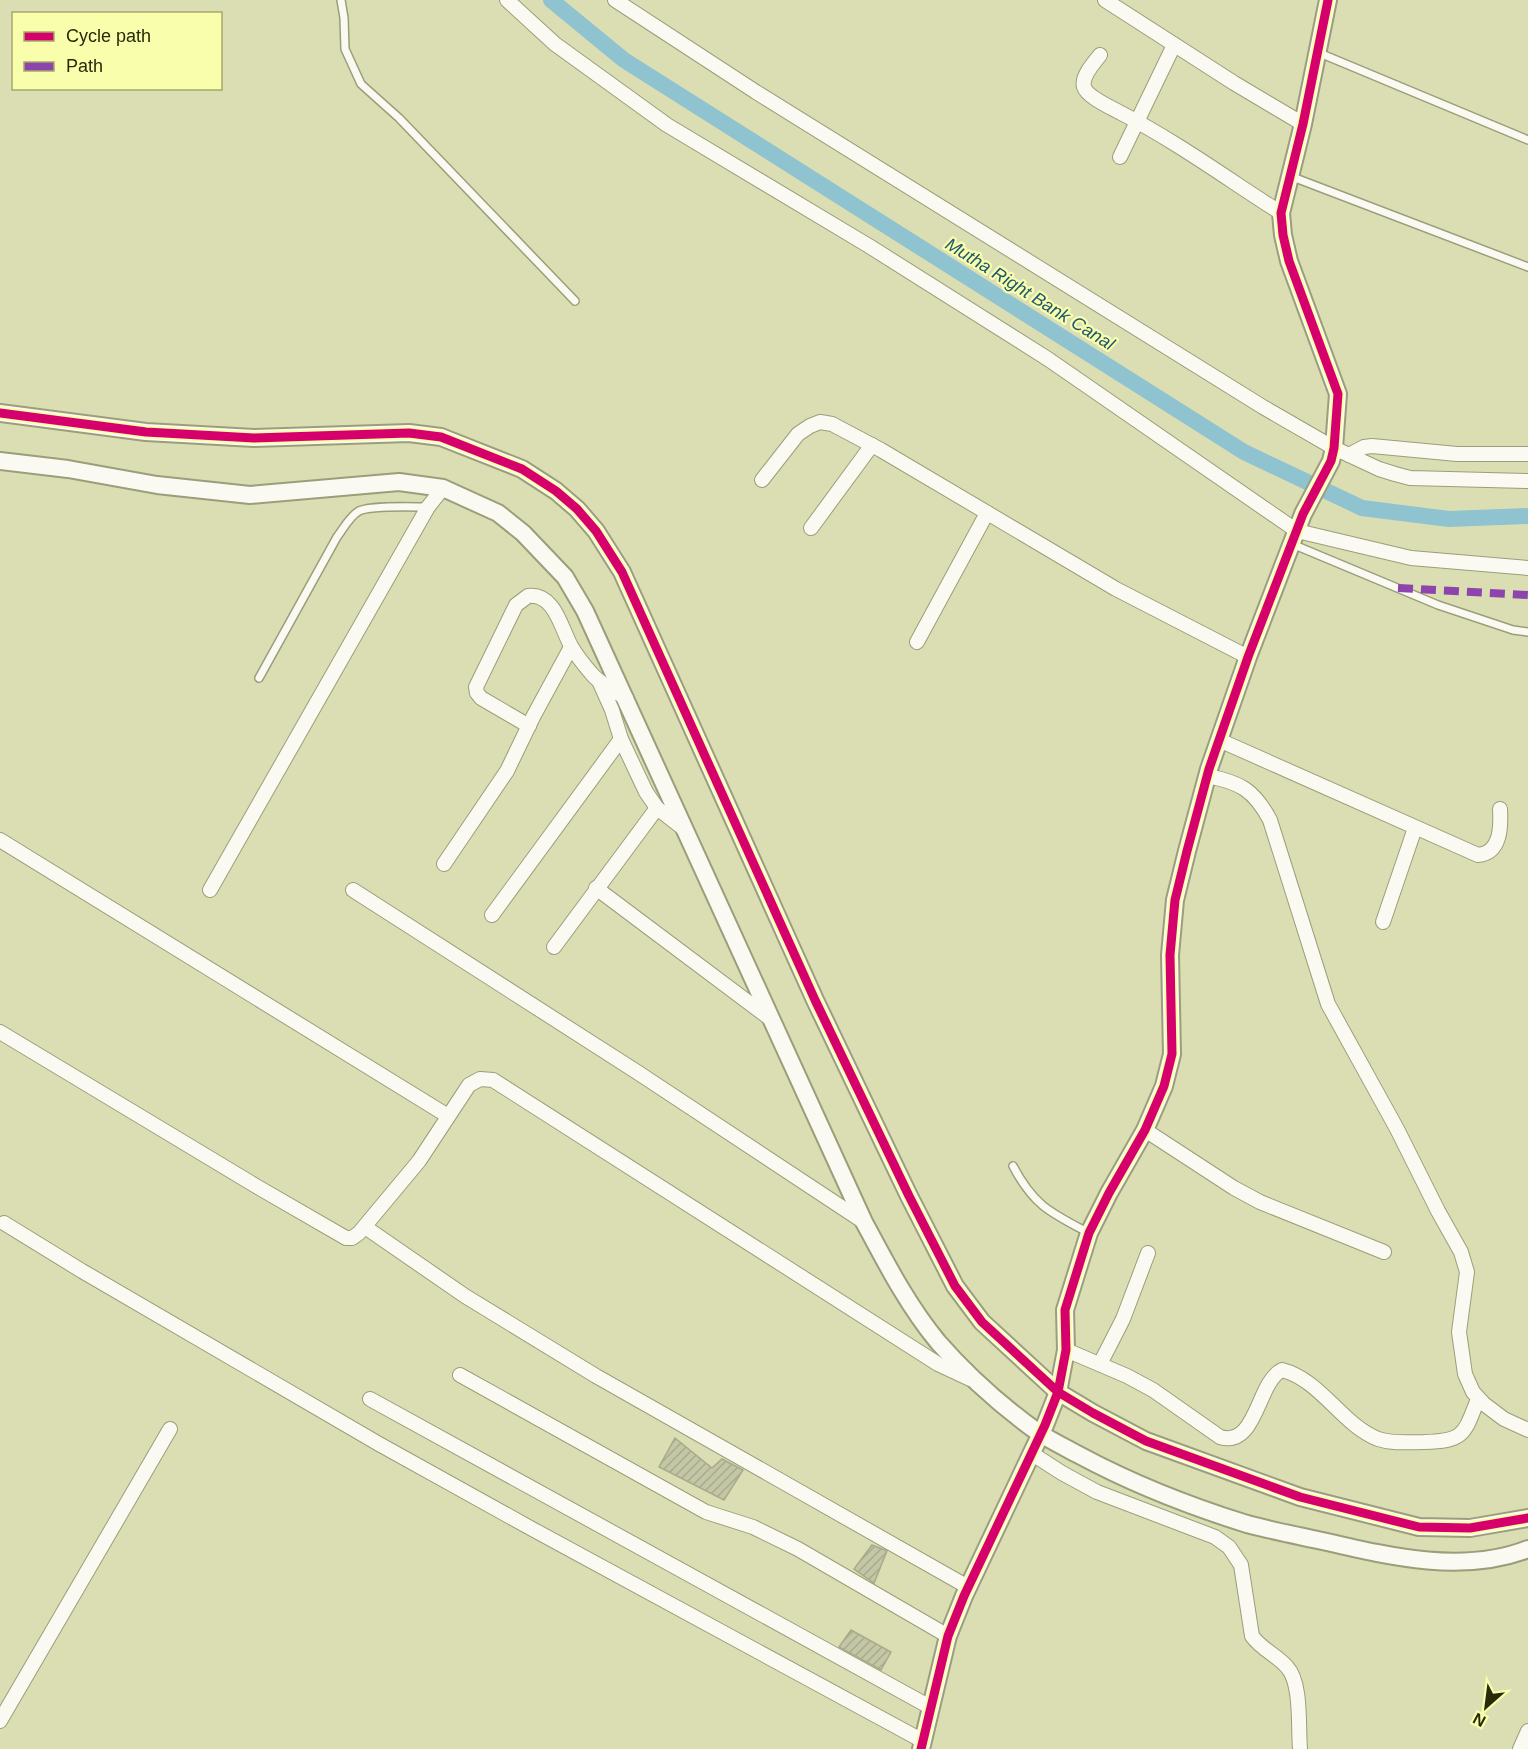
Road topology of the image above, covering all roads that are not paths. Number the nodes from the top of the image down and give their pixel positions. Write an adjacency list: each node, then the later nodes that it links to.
1 (341, 0): 16 (lane)
2 (507, 0): 28 (street)
3 (615, 0): 19 (street)
4 (1105, 0): 6 (street)
5 (1328, 0): 7 (street)
6 (1174, 45): 9 (street); 10 (street)
7 (1317, 52): 10 (street); 11 (lane)
8 (1100, 55): 9 (street)
9 (1136, 121): 12 (street); 14 (street)
10 (1303, 124): 13 (street)
11 (1528, 140)
12 (1120, 157)
13 (1290, 176): 14 (street); 15 (lane)
14 (1281, 213): 19 (street)
15 (1528, 267)
16 (574, 301)
17 (0, 413): 68 (street)
18 (872, 445): 22 (street); 26 (street); 27 (street)
19 (1338, 454): 20 (street); 23 (street); 28 (street)
20 (1528, 454)
21 (0, 461): 24 (street)
22 (762, 480)
23 (1528, 481)
24 (443, 488): 25 (street); 36 (street)
25 (428, 507): 34 (lane); 48 (street)
26 (987, 513): 31 (street); 33 (street)
27 (811, 528)
28 (1294, 538): 29 (street); 30 (lane); 33 (street)
29 (1528, 568)
30 (1528, 632)
31 (917, 642)
32 (572, 646): 35 (street); 37 (street); 37 (street)
33 (1248, 657): 39 (street)
34 (259, 678)
35 (599, 681): 36 (street); 38 (street)
36 (626, 698): 44 (street)
37 (529, 726): 46 (street)
38 (621, 739): 41 (street); 50 (street)
39 (1219, 740): 40 (street); 43 (street)
40 (1207, 776): 56 (street); 70 (street)
41 (657, 808): 44 (street); 47 (street)
42 (1500, 809): 43 (street)
43 (1415, 828): 51 (street)
44 (684, 829): 53 (street)
45 (0, 840): 55 (street)
46 (444, 864)
47 (596, 888): 52 (street); 53 (street)
48 (210, 890)
49 (353, 890): 58 (street)
50 (492, 915)
51 (1383, 922)
52 (554, 947)
53 (774, 1021): 58 (street)
54 (0, 1032): 60 (street)
55 (448, 1116): 60 (street); 67 (street)
56 (1145, 1130): 61 (street); 62 (street)
57 (1013, 1166): 61 (lane)
58 (864, 1222): 67 (street)
59 (4, 1223): 82 (street)
60 (365, 1227): 77 (street)
61 (1089, 1233): 64 (street)
62 (1384, 1252)
63 (1148, 1253): 65 (street)
64 (1066, 1350): 65 (street); 68 (street)
65 (1100, 1364): 70 (street)
66 (460, 1375): 78 (street)
67 (980, 1384): 72 (street)
68 (1057, 1395): 72 (street); 75 (street)
69 (370, 1399): 79 (street)
70 (1478, 1399): 73 (street)
71 (170, 1429): 80 (street)
72 (1042, 1429): 74 (street); 76 (street)
73 (1528, 1430)
74 (1031, 1453): 77 (street); 83 (street)
75 (1528, 1518)
76 (1528, 1549)
77 (968, 1587): 78 (street)
78 (948, 1636): 79 (street)
79 (930, 1707): 82 (street)
80 (0, 1721)
81 (1528, 1731): 84 (street)
82 (922, 1745)
83 (1300, 1749)
84 (1520, 1749)

